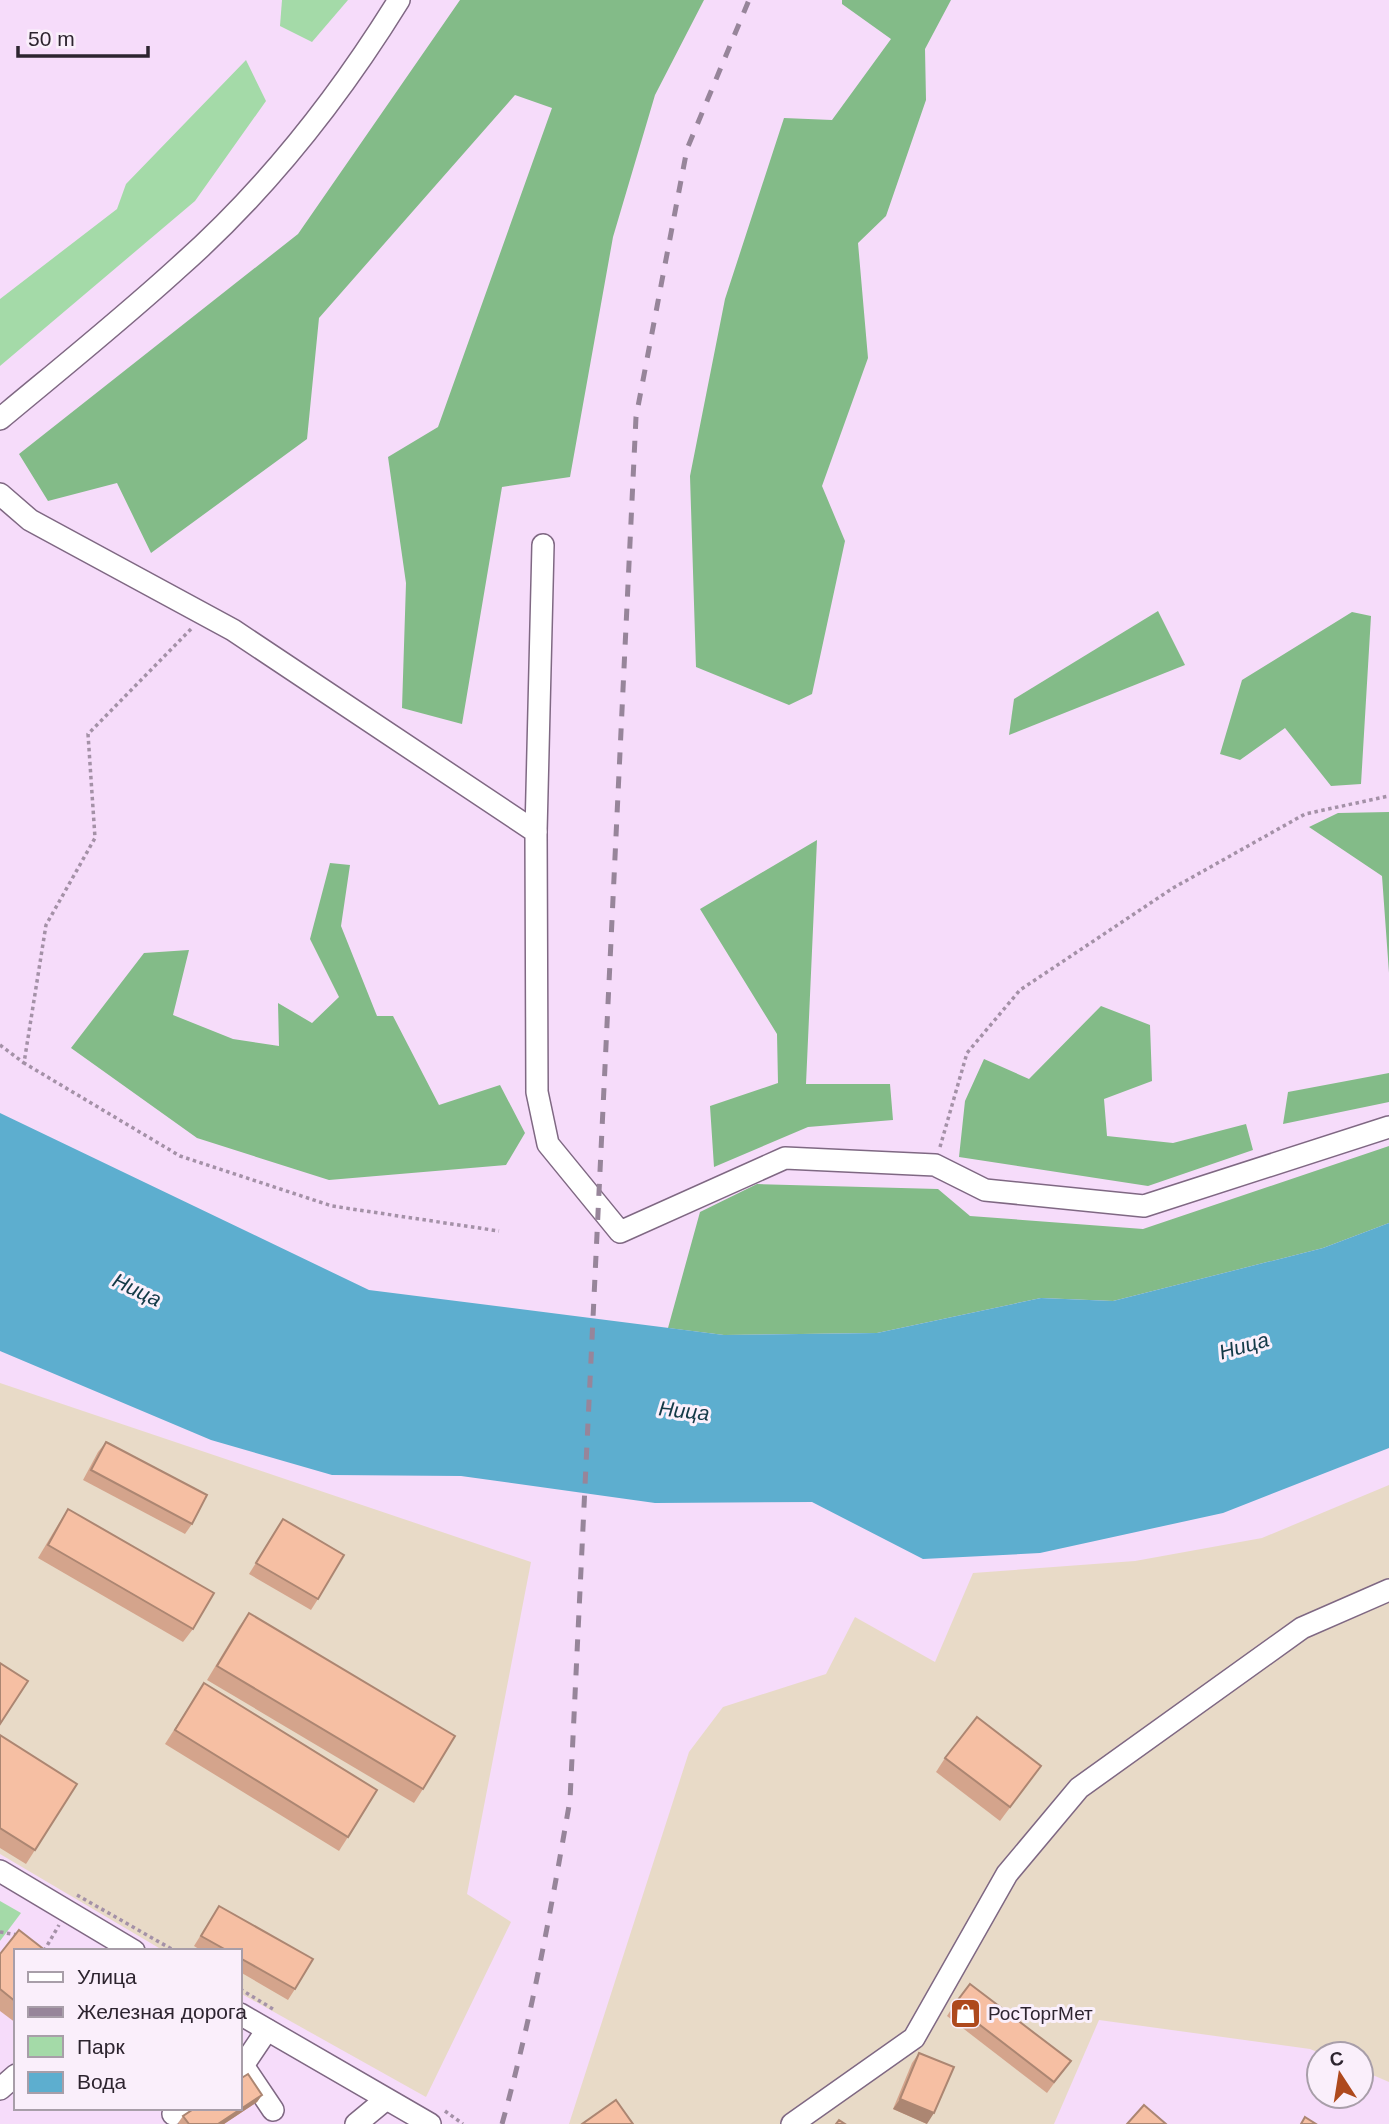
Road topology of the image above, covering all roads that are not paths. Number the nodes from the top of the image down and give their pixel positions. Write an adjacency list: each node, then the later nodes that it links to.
1 (399, 0): 2 (street)
2 (0, 419)
3 (0, 494): 5 (street)
4 (543, 545): 5 (street)
5 (536, 832): 6 (street)
6 (1389, 1127)
7 (1389, 1590): 19 (street)
8 (0, 1871): 9 (street)
9 (125, 1948)
10 (242, 2015): 11 (street)
11 (267, 2029): 12 (street); 15 (street)
12 (242, 2068): 16 (street)
13 (14, 2077): 14 (street)
14 (0, 2089)
15 (385, 2100): 17 (street); 18 (street)
16 (273, 2110)
17 (356, 2124)
18 (430, 2124)
19 (792, 2124)

